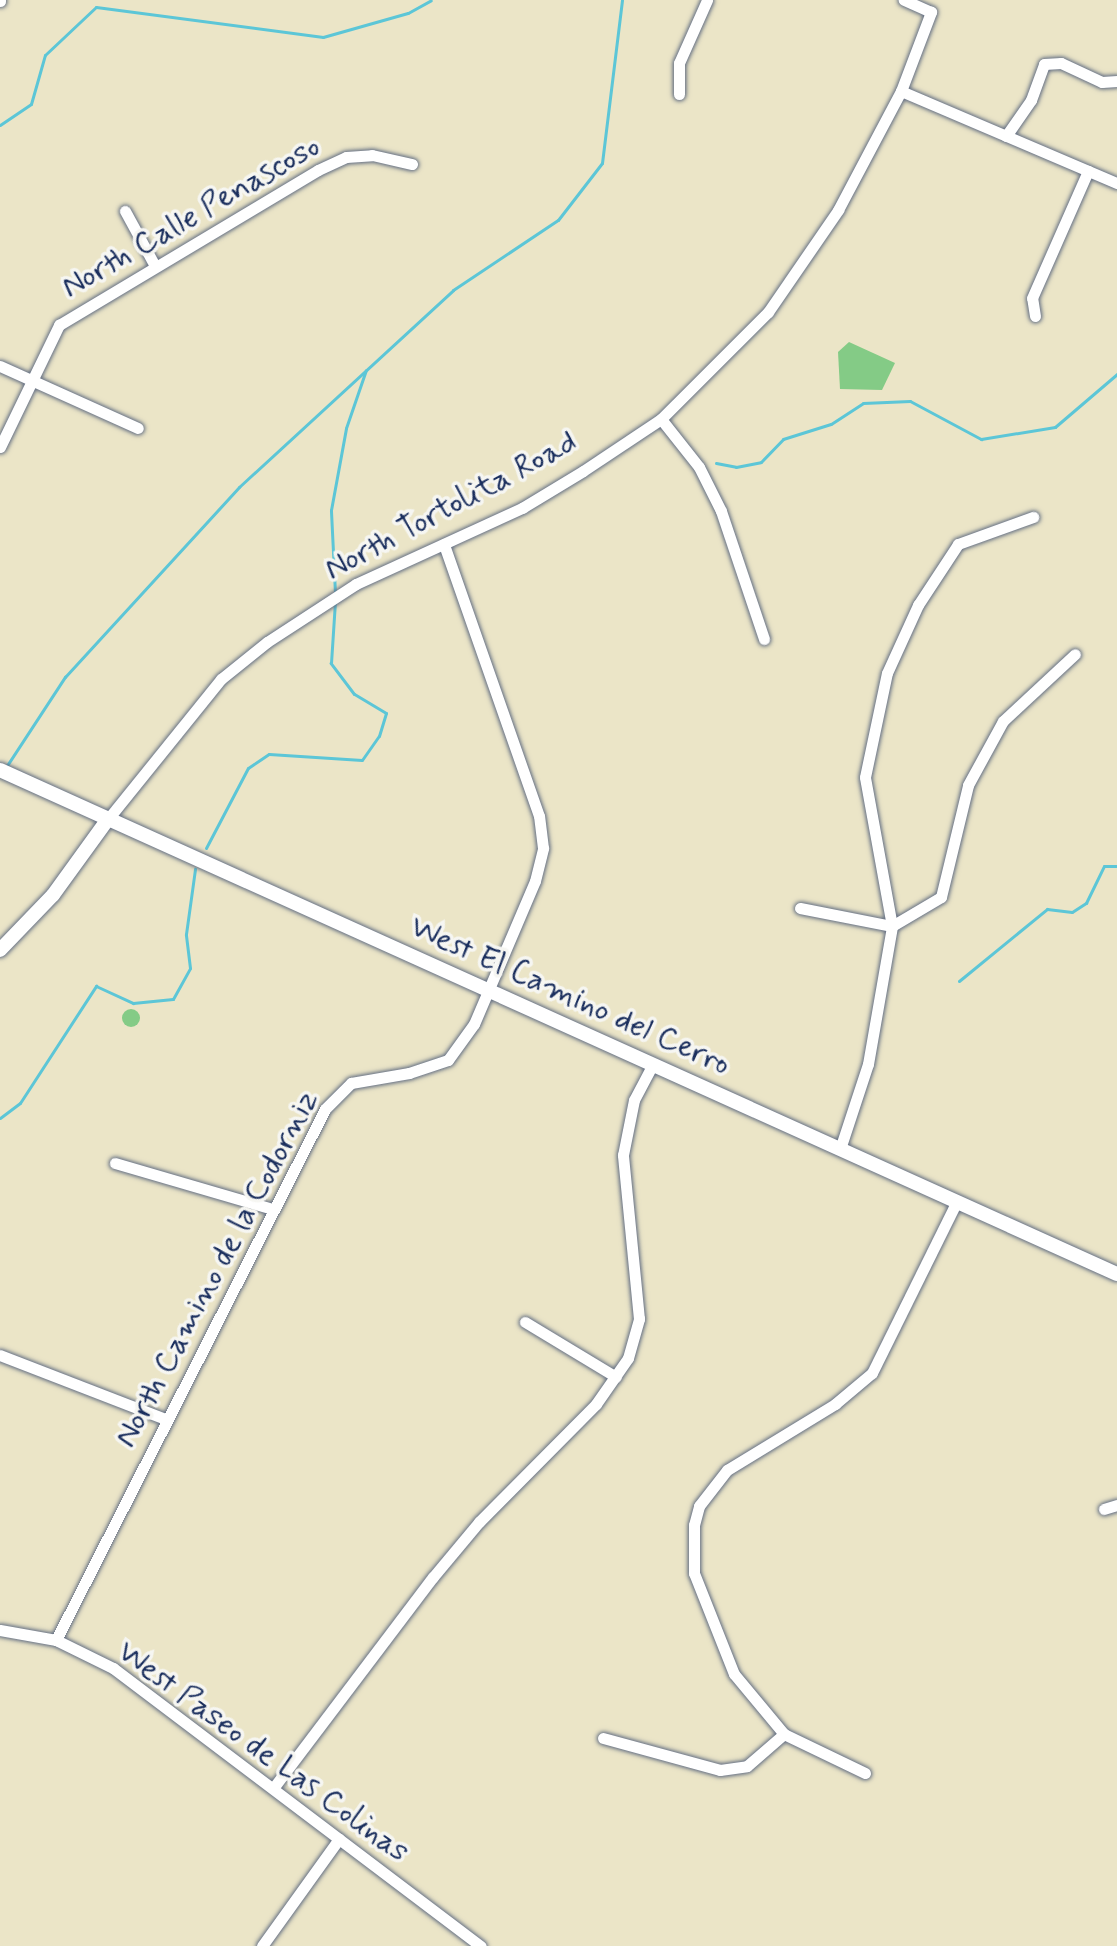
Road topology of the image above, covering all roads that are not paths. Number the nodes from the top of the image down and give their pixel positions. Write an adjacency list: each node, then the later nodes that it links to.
1 (707, 0): 5 (street)
2 (904, 0): 4 (street, North Tortolita Road)
3 (1117, 81): 6 (street)
4 (901, 91): 6 (street); 15 (street, North Tortolita Road)
5 (679, 94)
6 (1006, 136): 8 (street)
7 (412, 164): 11 (street, North Calle Penascoso)
8 (1088, 171): 9 (street); 12 (street)
9 (1117, 183)
10 (125, 211): 11 (street)
11 (155, 266): 14 (street, North Calle Penascoso)
12 (1035, 316)
13 (0, 366): 14 (street)
14 (30, 380): 16 (street); 17 (street, North Calle Penascoso)
15 (661, 419): 19 (street, North Tortolita Road); 20 (street)
16 (138, 428)
17 (0, 447)
18 (1033, 517): 25 (street)
19 (444, 544): 23 (street, North Tortolita Road); 27 (street, North Camino de la Codorniz)
20 (764, 639)
21 (1075, 654): 25 (street)
22 (0, 770): 23 (street, West El Camino del Cerro)
23 (108, 819): 26 (street, North Tortolita Road); 27 (street, West El Camino del Cerro)
24 (800, 908): 25 (street)
25 (892, 926): 29 (street)
26 (0, 950)
27 (489, 990): 28 (street, West El Camino del Cerro); 32 (street, North Camino de la Codorniz)
28 (653, 1064): 29 (street, West El Camino del Cerro); 36 (street)
29 (840, 1149): 31 (street, West El Camino del Cerro)
30 (115, 1163): 32 (street)
31 (957, 1201): 33 (street, West El Camino del Cerro); 42 (street)
32 (272, 1209): 37 (street, North Camino de la Codorniz)
33 (1117, 1274)
34 (525, 1322): 36 (street)
35 (0, 1355): 37 (street)
36 (616, 1377): 45 (street)
37 (165, 1419): 41 (street, North Camino de la Codorniz)
38 (1117, 1505): 39 (street)
39 (1104, 1509)
40 (0, 1630): 41 (street, West Paseo de Las Colinas)
41 (56, 1640): 45 (street, West Paseo de Las Colinas)
42 (784, 1734): 43 (street); 44 (street)
43 (603, 1738)
44 (865, 1773)
45 (274, 1787): 46 (street, West Paseo de Las Colinas)
46 (339, 1839): 47 (street); 48 (street, West Paseo de Las Colinas)
47 (262, 1946)
48 (481, 1946)

